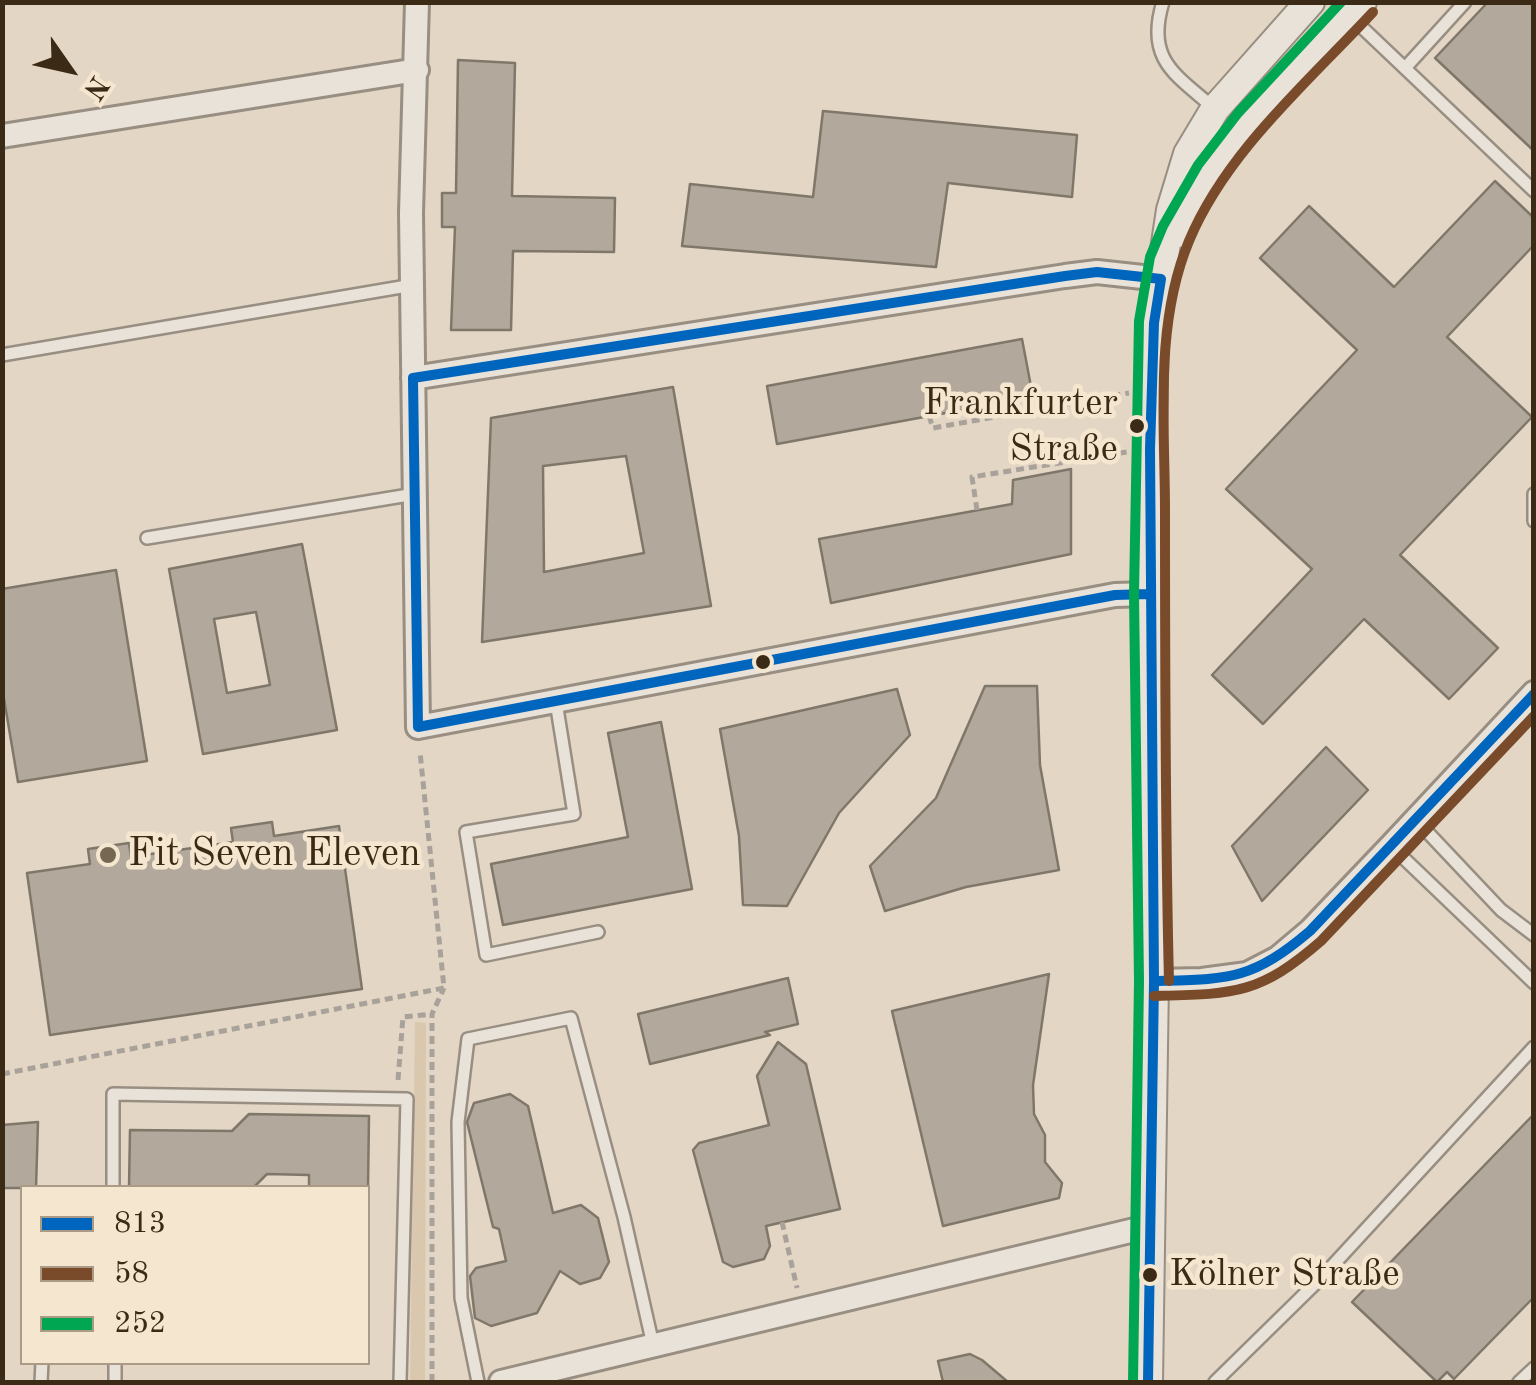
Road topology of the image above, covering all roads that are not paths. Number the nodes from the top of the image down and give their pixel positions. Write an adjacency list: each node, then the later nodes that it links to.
1 (417, 2): 7 (street)
2 (1162, 2): 8 (lane)
3 (1310, 2): 8 (street)
4 (1465, 2): 6 (lane)
5 (1356, 9): 6 (lane); 11 (street)
6 (1404, 68): 10 (lane)
7 (416, 70): 9 (street); 12 (street)
8 (1215, 109): 11 (street)
9 (2, 136)
10 (1534, 191)
11 (1162, 271): 14 (street); 19 (street)
12 (412, 284): 13 (lane); 14 (street)
13 (2, 355)
14 (413, 378): 15 (street)
15 (415, 494): 18 (lane); 21 (street)
16 (1534, 494): 17 (lane)
17 (1534, 521)
18 (148, 538)
19 (1149, 594): 21 (street); 26 (street)
20 (1534, 692): 22 (street)
21 (556, 702): 24 (lane)
22 (1416, 820): 23 (street); 25 (lane)
23 (1391, 846): 26 (street); 27 (lane)
24 (598, 932)
25 (1534, 935)
26 (1154, 981): 30 (street)
27 (1534, 983)
28 (1534, 1047): 37 (lane)
29 (114, 1185): 33 (lane)
30 (1151, 1226): 31 (street); 36 (street)
31 (653, 1345): 34 (lane); 35 (street)
32 (1534, 1368): 38 (lane)
33 (400, 1382)
34 (478, 1382)
35 (501, 1382)
36 (1148, 1382)
37 (1216, 1382)
38 (1519, 1382)

